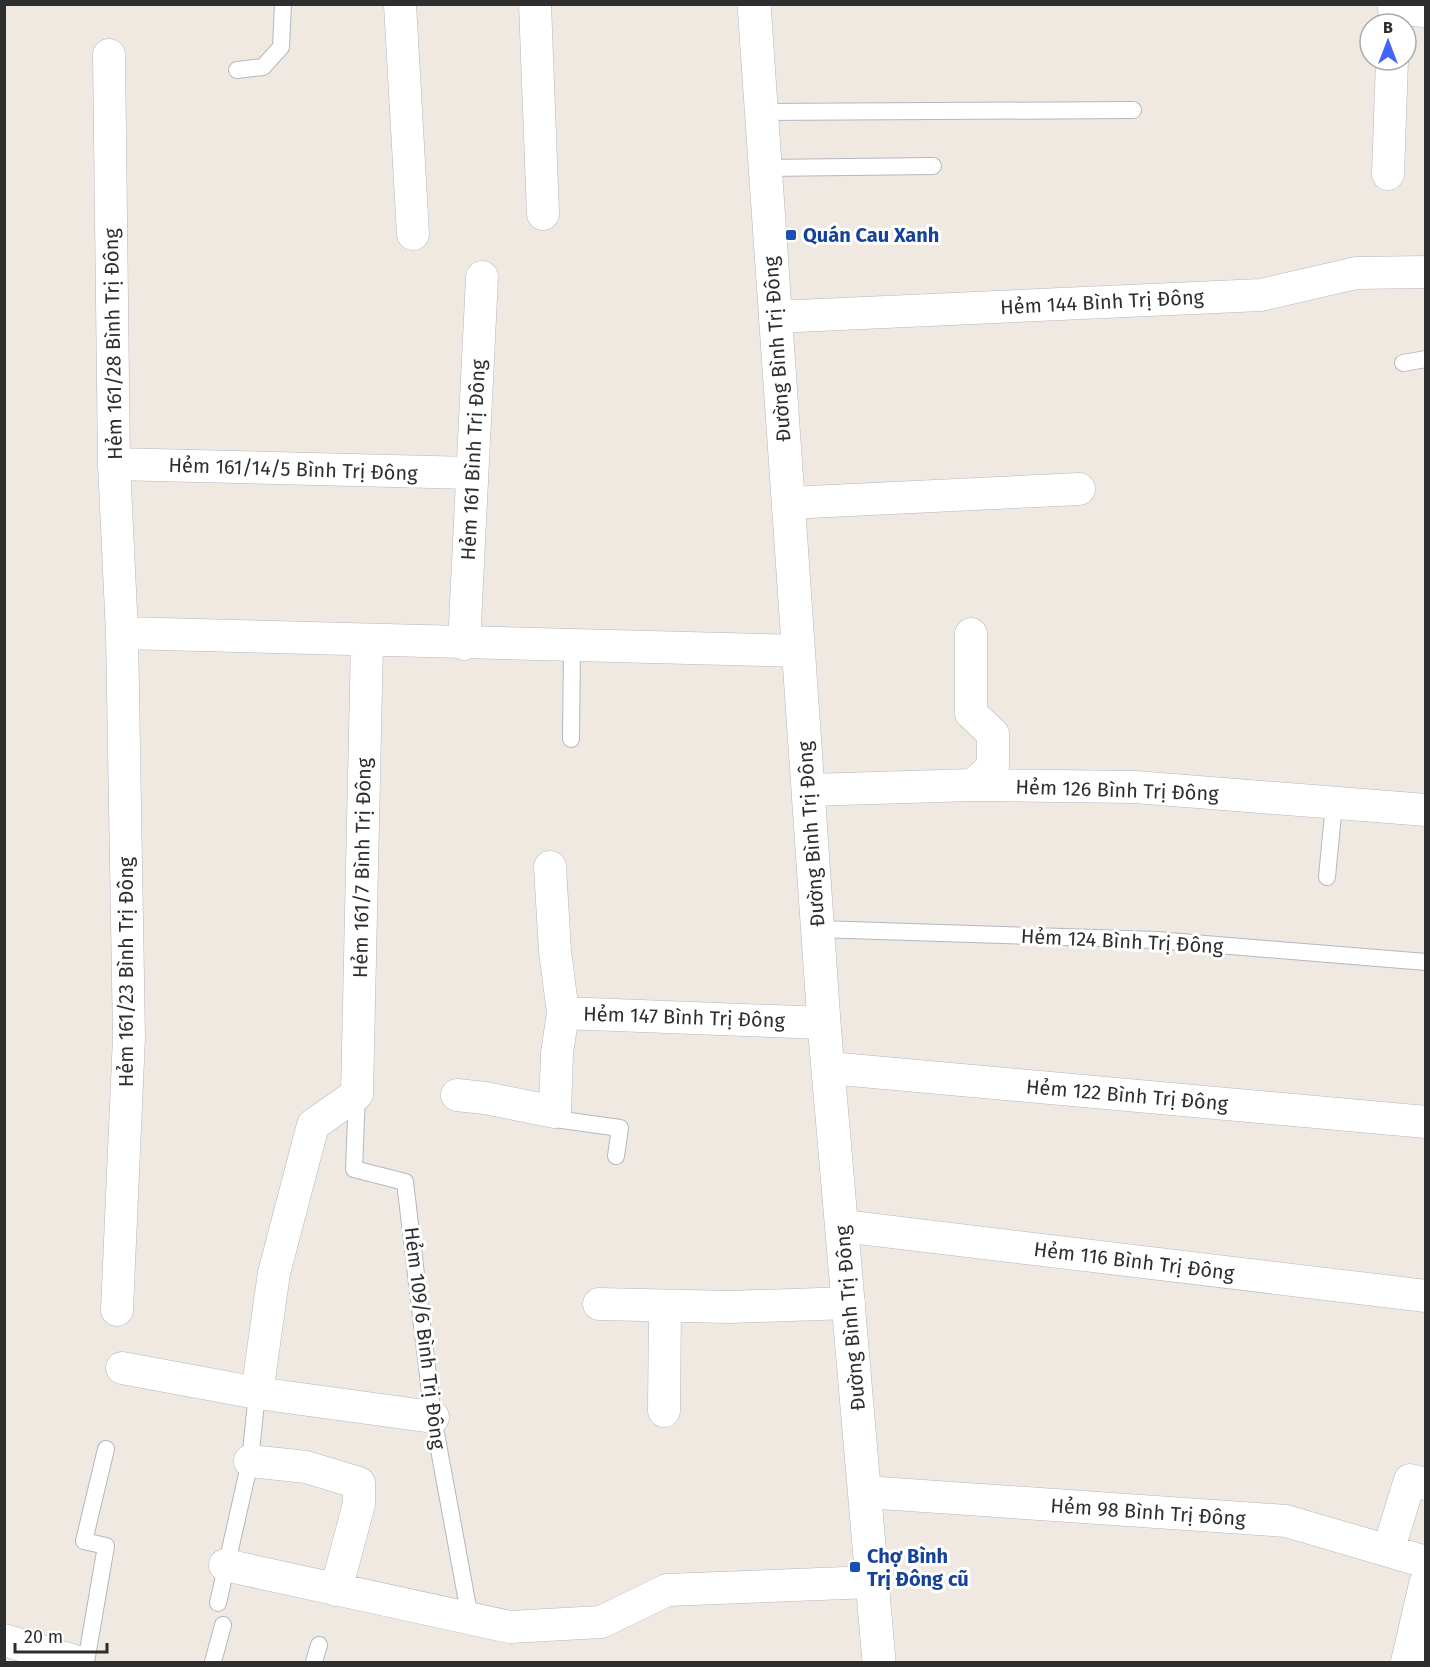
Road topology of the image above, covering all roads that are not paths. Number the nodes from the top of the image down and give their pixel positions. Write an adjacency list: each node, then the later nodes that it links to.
1 (283, 4): 8 (lane)
2 (400, 4): 16 (street)
3 (535, 4): 15 (street)
4 (754, 4): 11 (street, Đường Bình Trị Đông)
5 (1425, 11): 6 (street)
6 (1393, 12)
7 (109, 55): 22 (street, Hẻm 161/28 Bình Trị Đông)
8 (237, 70)
9 (1392, 72): 14 (street)
10 (1133, 110): 11 (lane)
11 (761, 112): 13 (street, Đường Bình Trị Đông)
12 (933, 166): 13 (lane)
13 (765, 168): 19 (street, Đường Bình Trị Đông)
14 (1388, 174)
15 (543, 214)
16 (413, 234)
17 (1425, 272): 19 (street, Hẻm 144 Bình Trị Đông)
18 (482, 277): 23 (street, Hẻm 161 Bình Trị Đông)
19 (775, 316): 25 (street, Đường Bình Trị Đông)
20 (1425, 359): 21 (lane)
21 (1403, 363)
22 (114, 464): 23 (street, Hẻm 161/14/5 Bình Trị Đông); 26 (street, Hẻm 161/28 Bình Trị Đông)
23 (472, 473): 29 (street, Hẻm 161 Bình Trị Đông)
24 (1079, 489): 25 (street)
25 (788, 503): 31 (street, Đường Bình Trị Đông)
26 (122, 633): 28 (street); 54 (street, Hẻm 161/23 Bình Trị Đông)
27 (971, 634): 33 (street)
28 (367, 642): 29 (street); 44 (street, Hẻm 161/7 Bình Trị Đông)
29 (464, 644): 30 (street)
30 (572, 646): 31 (street); 32 (lane)
31 (798, 651): 34 (street, Đường Bình Trị Đông)
32 (571, 739)
33 (972, 785): 34 (street, Hẻm 126 Bình Trị Đông); 35 (street, Hẻm 126 Bình Trị Đông)
34 (808, 790): 39 (street, Đường Bình Trị Đông)
35 (1334, 804): 36 (street, Hẻm 126 Bình Trị Đông); 38 (lane)
36 (1425, 810)
37 (550, 867): 41 (street)
38 (1327, 877)
39 (818, 929): 40 (lane, Hẻm 124 Bình Trị Đông); 42 (street, Đường Bình Trị Đông)
40 (1425, 962)
41 (563, 1013): 42 (street, Hẻm 147 Bình Trị Đông); 46 (street, Hẻm 147 Bình Trị Đông)
42 (824, 1023): 43 (street, Đường Bình Trị Đông)
43 (830, 1068): 47 (street, Hẻm 122 Bình Trị Đông); 49 (street, Đường Bình Trị Đông)
44 (357, 1094): 56 (street); 58 (lane, Hẻm 109/6 Bình Trị Đông)
45 (457, 1095): 46 (street)
46 (555, 1112): 48 (lane)
47 (1425, 1122)
48 (616, 1156)
49 (843, 1226): 50 (street, Hẻm 116 Bình Trị Đông); 51 (street, Đường Bình Trị Đông)
50 (1425, 1296)
51 (849, 1303): 53 (street); 62 (street, Đường Bình Trị Đông)
52 (599, 1304): 53 (street)
53 (665, 1307): 57 (street)
54 (117, 1310)
55 (122, 1368): 56 (street)
56 (257, 1394): 58 (street); 60 (lane)
57 (664, 1411)
58 (433, 1417): 70 (lane, Hẻm 109/6 Bình Trị Đông)
59 (106, 1449): 75 (lane)
60 (250, 1461): 65 (lane); 68 (street)
61 (1425, 1484): 63 (street)
62 (865, 1492): 63 (street, Hẻm 98 Bình Trị Đông); 67 (street, Đường Bình Trị Đông)
63 (1388, 1551): 64 (street, Hẻm 98 Bình Trị Đông)
64 (1425, 1562)
65 (225, 1565): 68 (street); 69 (lane)
66 (1425, 1580): 79 (street)
67 (872, 1582): 70 (street); 78 (street, Đường Bình Trị Đông)
68 (336, 1590): 70 (street)
69 (218, 1603)
70 (470, 1618)
71 (222, 1625): 76 (lane)
72 (4, 1640): 74 (street)
73 (319, 1645): 77 (lane)
74 (78, 1662)
75 (86, 1662)
76 (213, 1662)
77 (314, 1662)
78 (879, 1662)
79 (1407, 1662)

